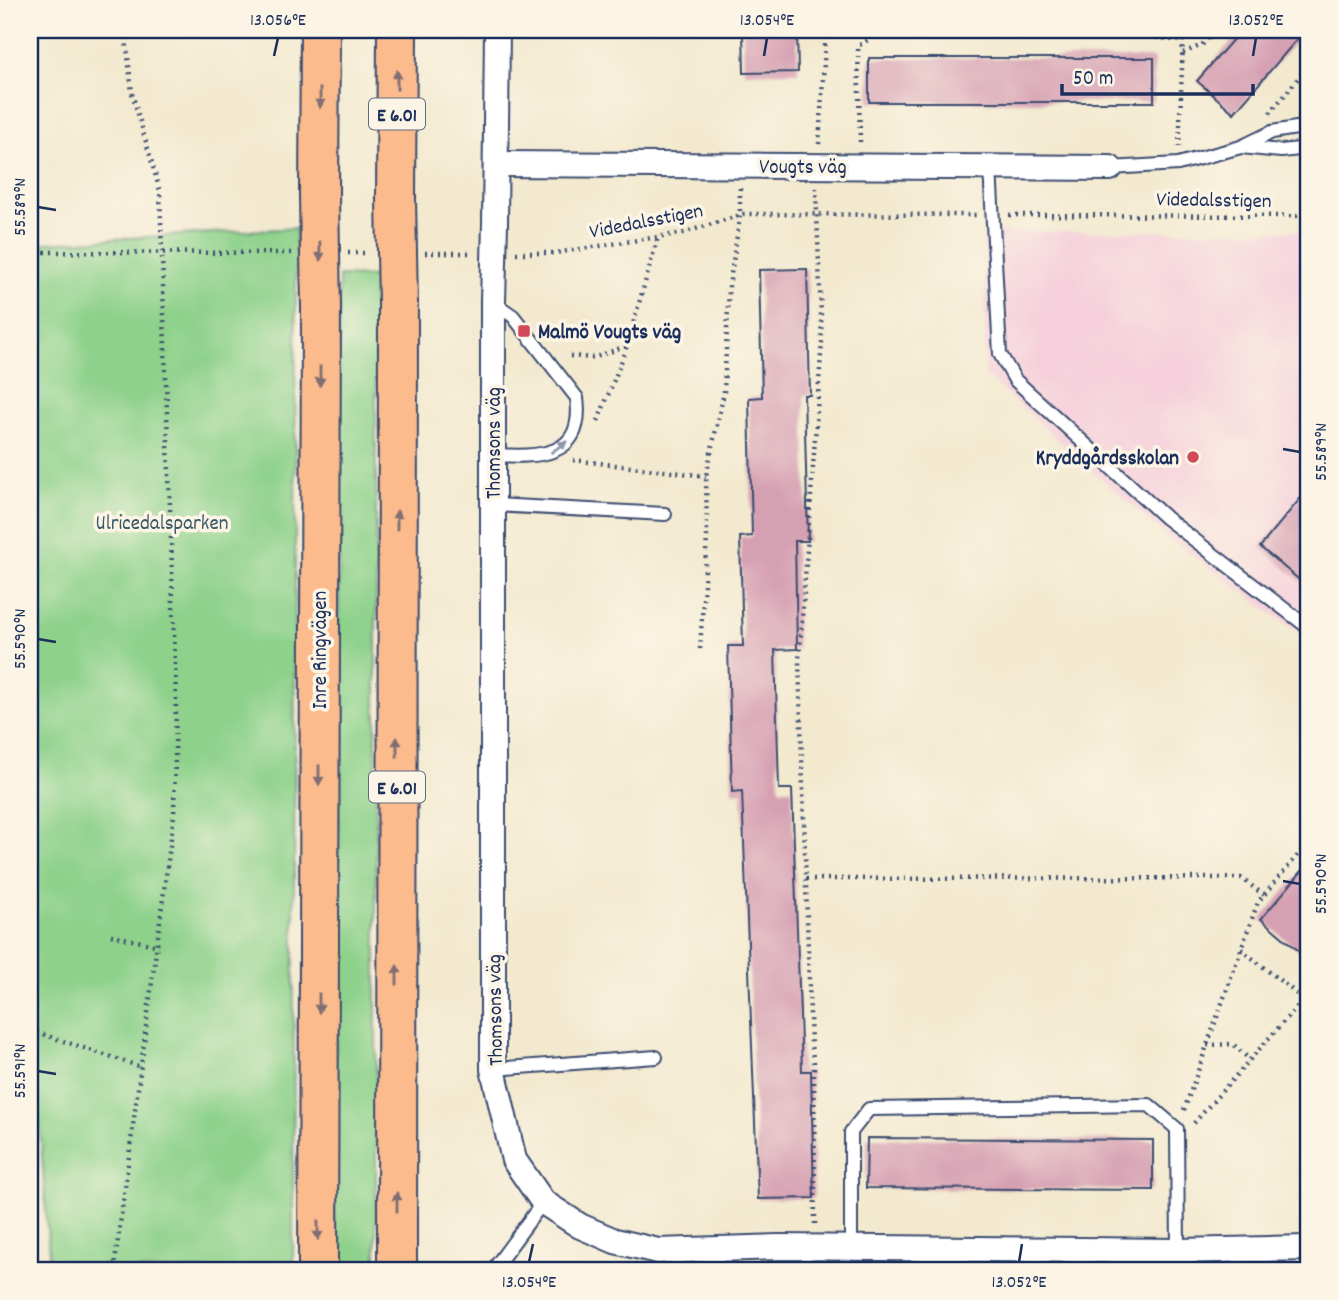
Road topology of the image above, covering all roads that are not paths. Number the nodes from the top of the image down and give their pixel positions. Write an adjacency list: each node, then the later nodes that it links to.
1 (320, 30): 22 (highway, Inre Ringvägen, one-way to 22, bridge)
2 (397, 30): 23 (highway, E 6.01, one-way to 2, bridge)
3 (496, 30): 7 (street, Thomsons väg)
4 (1309, 126): 5 (lane)
5 (1241, 147): 6 (lane); 9 (lane)
6 (1309, 148)
7 (496, 164): 8 (street, Vougts väg); 10 (street, Thomsons väg, bridge)
8 (990, 167): 9 (street, Vougts väg); 14 (lane)
9 (1110, 168)
10 (493, 302): 11 (street, Thomsons väg); 11 (lane, one-way to 10)
11 (493, 455): 12 (street, Thomsons väg)
12 (493, 505): 13 (lane); 16 (street, Thomsons väg)
13 (665, 514)
14 (1309, 628)
15 (656, 1057): 16 (lane)
16 (493, 1069): 17 (street, Thomsons väg)
17 (543, 1202): 21 (street, Thomsons väg); 24 (lane)
18 (852, 1248): 20 (street, Thomsons väg); 20 (lane); 21 (street, Thomsons väg)
19 (1309, 1248): 20 (street, Thomsons väg)
20 (1178, 1251)
21 (677, 1260)
22 (318, 1270)
23 (397, 1270)
24 (493, 1270)

